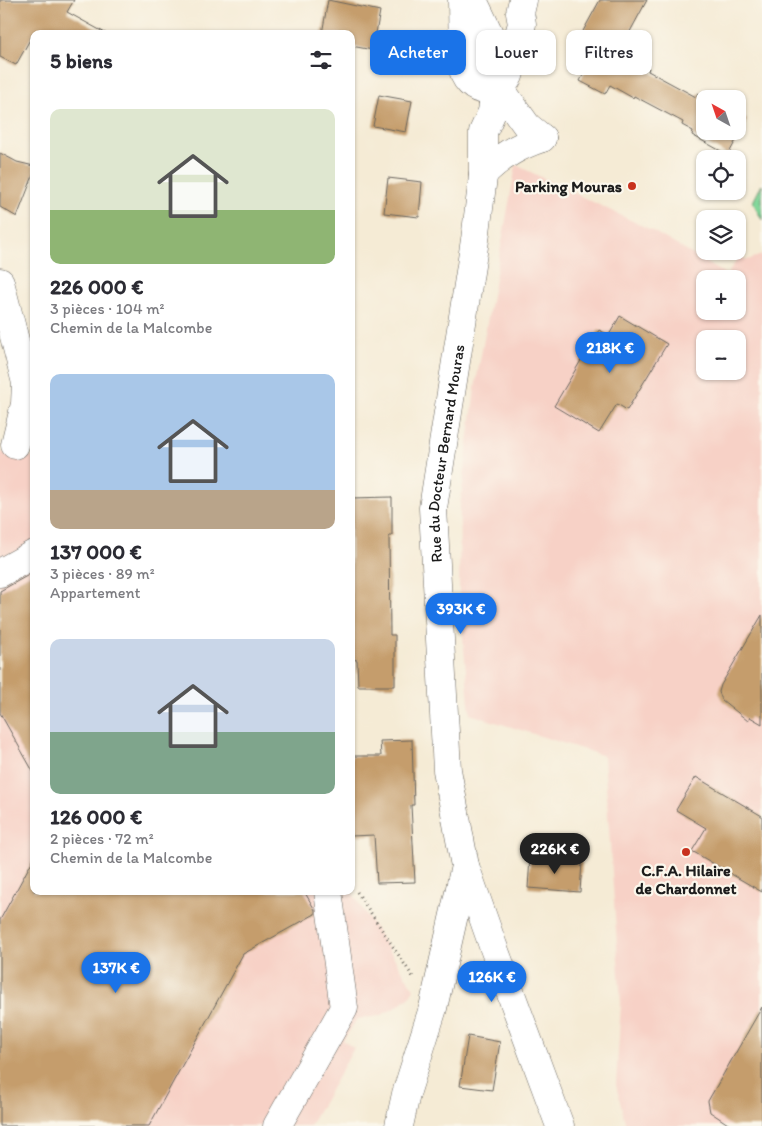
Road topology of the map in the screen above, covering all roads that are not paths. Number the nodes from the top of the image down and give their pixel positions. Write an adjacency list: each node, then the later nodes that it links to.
1 (462, 0): 4 (street, Rue du Docteur Bernard Mouras)
2 (473, 0): 5 (street)
3 (521, 7): 6 (street)
4 (462, 30)
5 (490, 30)
6 (505, 30)
7 (476, 44): 8 (street)
8 (466, 60)
9 (466, 72): 12 (street)
10 (464, 75): 13 (street, Rue du Docteur Bernard Mouras)
11 (509, 75): 12 (street)
12 (497, 88): 13 (street, Rue du Docteur Bernard Mouras); 14 (street)
13 (483, 132): 14 (street, Rue du Docteur Bernard Mouras)
14 (483, 174): 19 (street, Rue du Docteur Bernard Mouras)
15 (0, 282): 16 (street)
16 (15, 445)
17 (30, 556): 18 (street)
18 (0, 572)
19 (465, 866): 22 (street, Rue du Docteur Bernard Mouras); 23 (street)
20 (329, 895): 21 (street)
21 (277, 1126)
22 (399, 1126)
23 (560, 1126)

